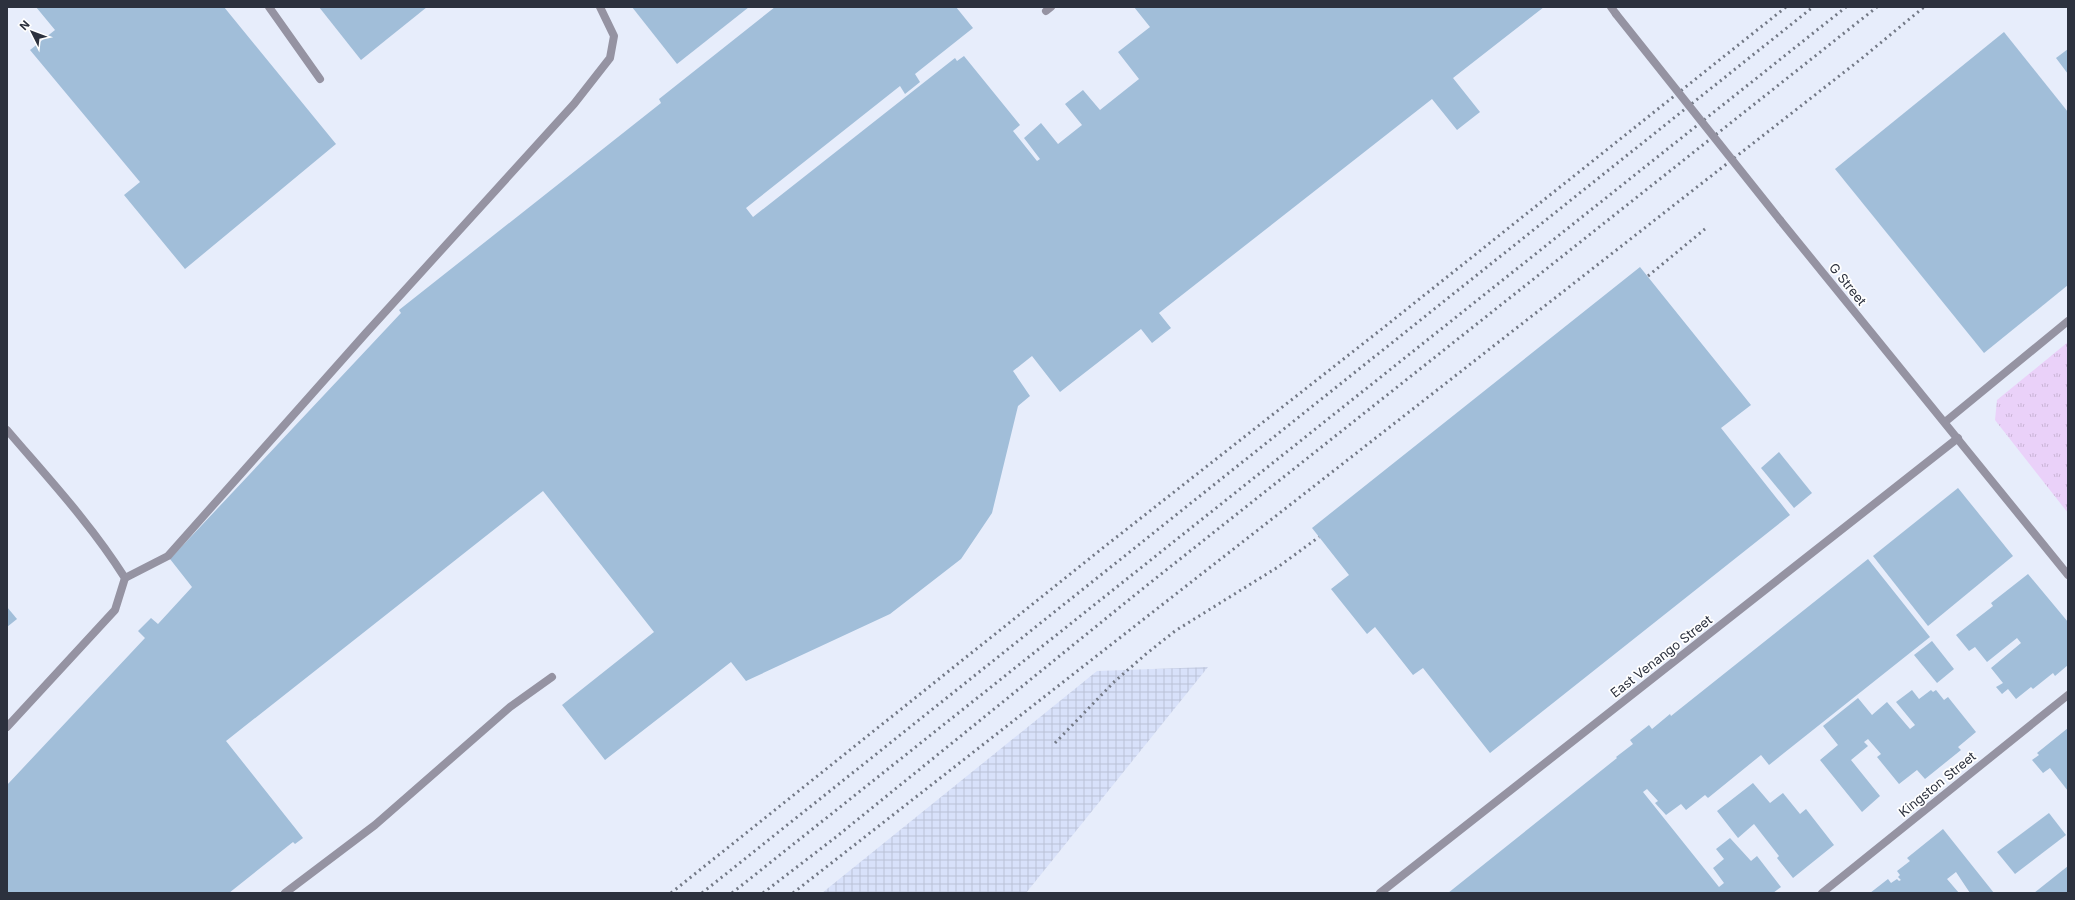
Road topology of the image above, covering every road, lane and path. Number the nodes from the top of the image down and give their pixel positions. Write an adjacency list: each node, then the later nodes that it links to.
1 (269, 7): 4 (street)
2 (600, 7): 10 (street)
3 (1614, 10): 6 (street, G Street, bridge)
4 (320, 78)
5 (2068, 321): 6 (street)
6 (1945, 422): 8 (street, G Street)
7 (7, 430): 10 (street)
8 (1958, 438): 9 (street, G Street); 15 (street, East Venango Street)
9 (2068, 575)
10 (125, 578): 13 (street)
11 (552, 677): 14 (street)
12 (2068, 694): 16 (street, Kingston Street)
13 (7, 727)
14 (285, 893)
15 (1380, 893)
16 (1822, 893)

